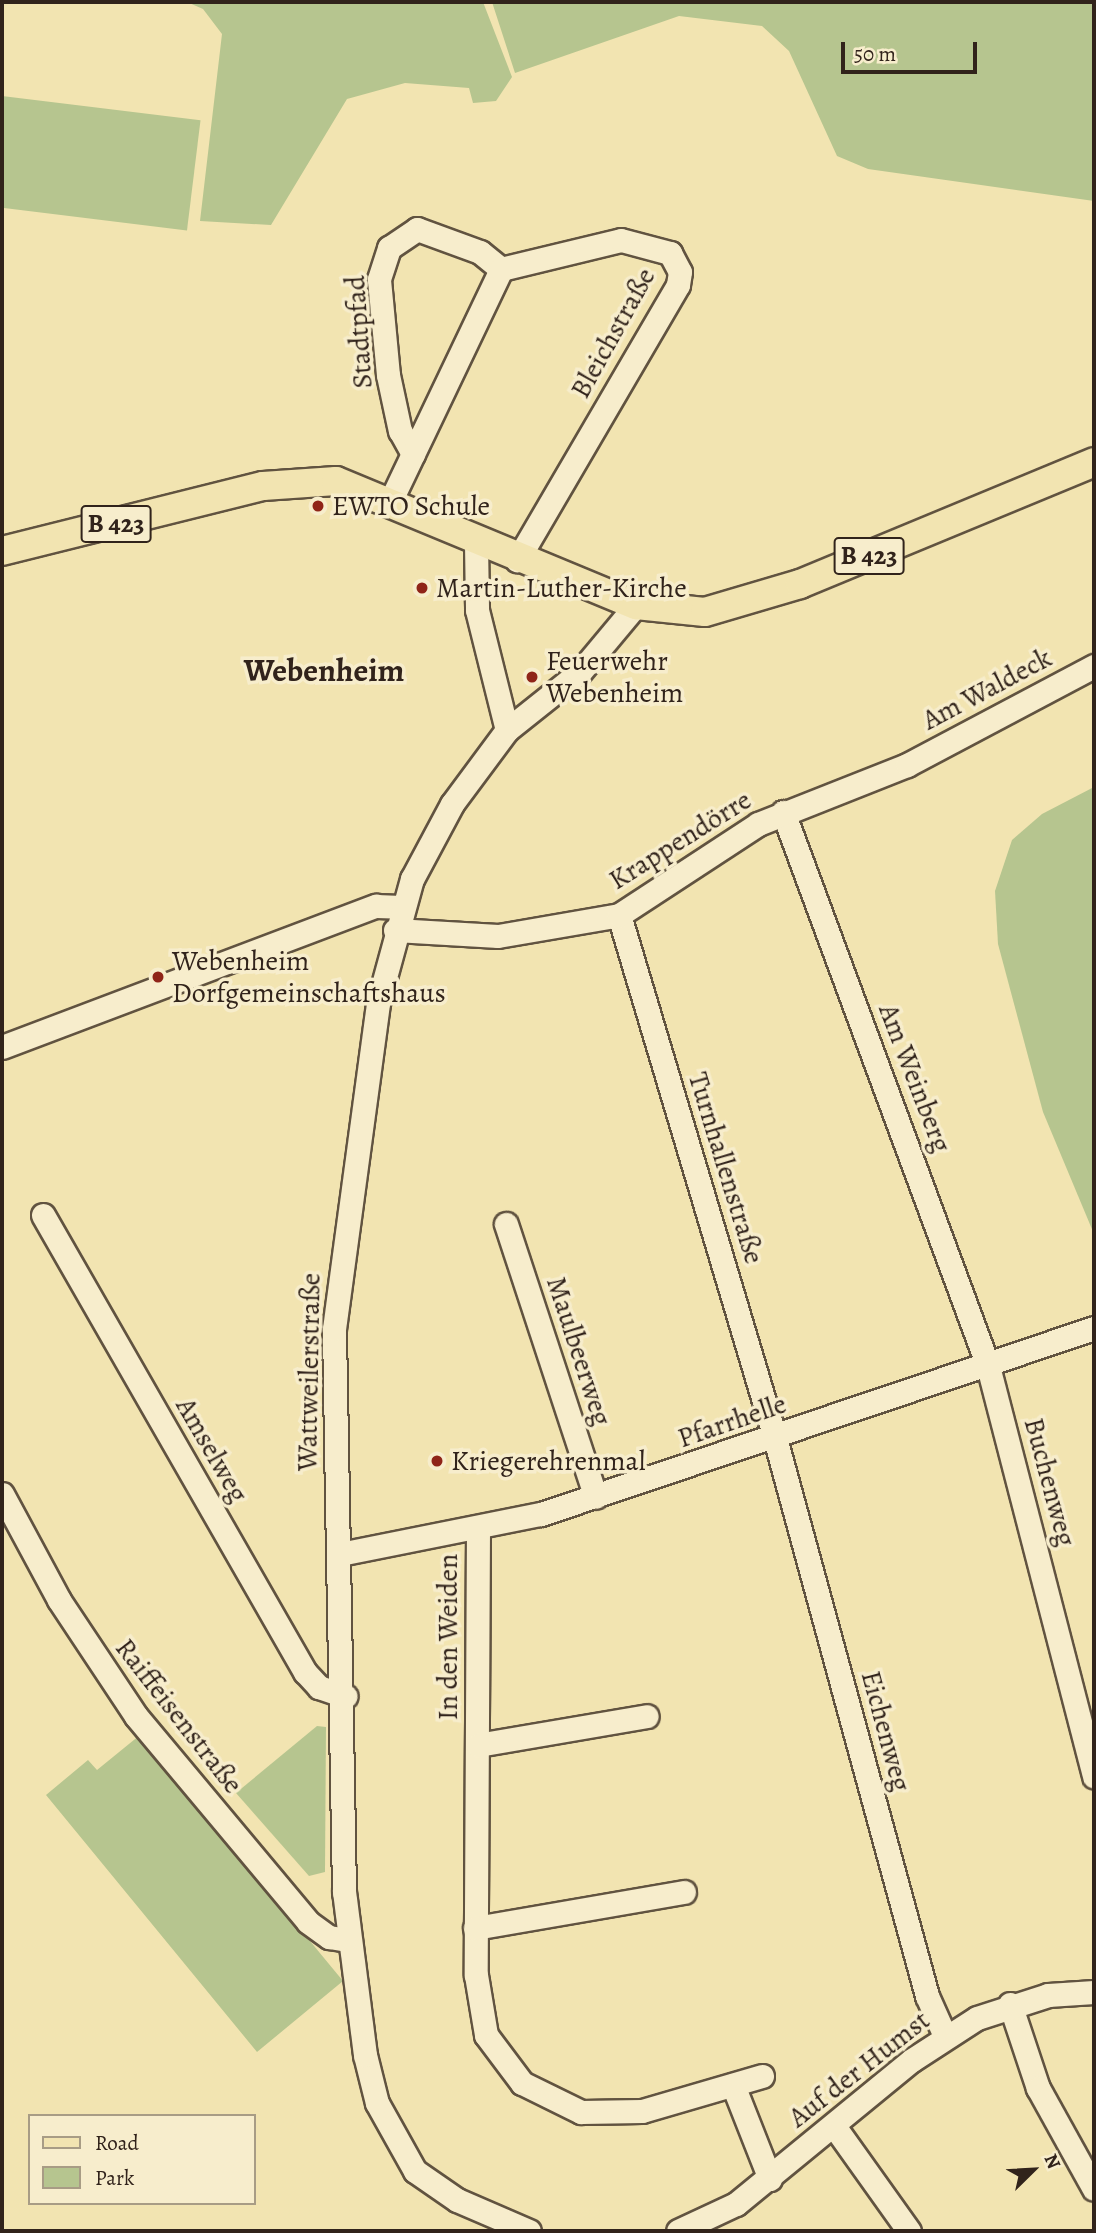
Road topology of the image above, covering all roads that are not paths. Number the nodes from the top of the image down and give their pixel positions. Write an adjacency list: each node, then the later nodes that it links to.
1 (501, 269): 2 (street); 2 (street, Stadtpfad); 7 (street, Bleichstraße)
2 (413, 454): 4 (street)
3 (1094, 462): 8 (main road, B 423)
4 (391, 500): 5 (main road, B 423); 6 (main road, B 423)
5 (476, 543): 7 (main road, B 423); 10 (street)
6 (2, 551)
7 (517, 560): 8 (main road, B 423)
8 (636, 605): 10 (street, Wattweilerstraße)
9 (1094, 666): 11 (street, Am Waldeck)
10 (507, 730): 13 (street, Wattweilerstraße)
11 (907, 765): 12 (street, Krappendörre)
12 (783, 812): 14 (street, Krappendörre); 20 (street, Am Weinberg)
13 (401, 907): 15 (street, Wattweilerstraße); 16 (street)
14 (619, 915): 15 (street, Krappendörre); 21 (street, Turnhallenstraße)
15 (395, 930): 25 (street, Wattweilerstraße)
16 (2, 1047)
17 (43, 1215): 26 (street, Amselweg)
18 (506, 1224): 23 (street, Maulbeerweg)
19 (1094, 1328): 20 (street, Pfarrhelle)
20 (988, 1366): 21 (street, Pfarrhelle); 29 (street, Buchenweg)
21 (775, 1438): 23 (street, Pfarrhelle); 35 (street, Eichenweg)
22 (2, 1494): 32 (street, Raiffeisenstraße)
23 (596, 1497): 24 (street, Pfarrhelle)
24 (478, 1529): 25 (street, Pfarrhelle); 28 (street, In den Weiden)
25 (340, 1554): 26 (street, Wattweilerstraße)
26 (345, 1696): 32 (street, Wattweilerstraße)
27 (648, 1716): 28 (street, In den Weiden)
28 (478, 1745): 31 (street, In den Weiden)
29 (1094, 1777)
30 (684, 1892): 31 (street)
31 (475, 1928): 37 (street, In den Weiden)
32 (347, 1940): 42 (street, Wattweilerstraße)
33 (1094, 1992): 34 (street, Auf der Humst)
34 (1010, 2004): 35 (street, Auf der Humst); 40 (street)
35 (945, 2036): 38 (street, Auf der Humst)
36 (762, 2076): 37 (street, In den Weiden)
37 (733, 2085): 39 (street)
38 (834, 2126): 39 (street, Auf der Humst); 44 (street)
39 (769, 2179): 41 (street, Auf der Humst)
40 (1094, 2189)
41 (704, 2227): 43 (street, Auf der Humst)
42 (529, 2231)
43 (678, 2231)
44 (909, 2231)

